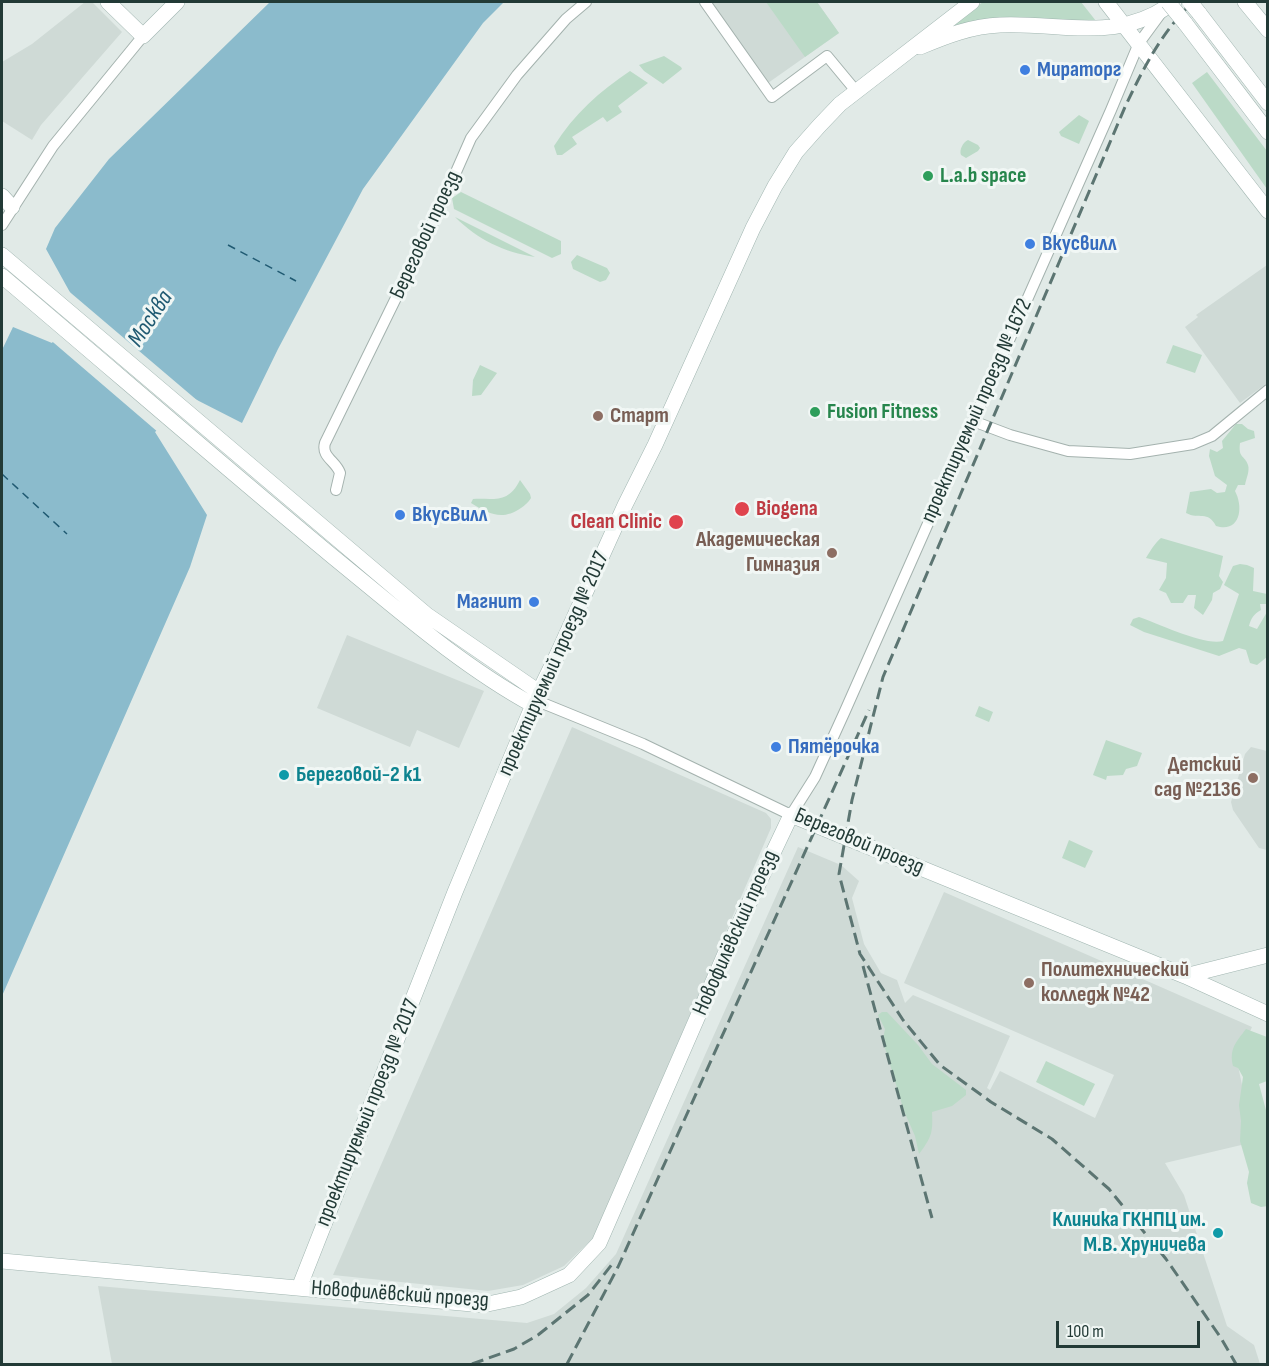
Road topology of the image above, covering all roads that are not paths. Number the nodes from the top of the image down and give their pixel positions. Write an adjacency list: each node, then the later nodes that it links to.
1 (108, 2): 12 (street)
2 (177, 2): 12 (street)
3 (586, 2): 25 (street, Береговой проезд)
4 (705, 2): 15 (street)
5 (972, 2): 14 (street, проектируемый проезд № 2017)
6 (1107, 2): 10 (street)
7 (1245, 2): 11 (street)
8 (1169, 4): 10 (street, проектируемый проезд № 2017); 13 (street, проектируемый проезд № 1672); 17 (street, bridge)
9 (1194, 7): 16 (street)
10 (1124, 26): 13 (street); 14 (street, проектируемый проезд № 2017)
11 (1268, 30)
12 (143, 36): 18 (street)
13 (1139, 43): 19 (street); 24 (street, проектируемый проезд № 1672)
14 (901, 56): 15 (street, проектируемый проезд № 2017)
15 (856, 91): 27 (street, проектируемый проезд № 2017)
16 (1268, 103)
17 (1268, 132)
18 (7, 202): 20 (street)
19 (1268, 211)
20 (2, 225)
21 (2, 255): 26 (street)
22 (2, 276): 26 (street)
23 (1268, 390): 24 (street)
24 (972, 421): 28 (street, проектируемый проезд № 1672)
25 (336, 490)
26 (304, 522): 27 (street)
27 (536, 699): 28 (street, Береговой проезд); 33 (street, проектируемый проезд № 2017)
28 (791, 815): 30 (street, Береговой проезд); 33 (street, Новофилёвский проезд)
29 (1268, 955): 30 (street)
30 (1185, 976): 31 (street, Береговой проезд)
31 (1268, 1014)
32 (2, 1261): 33 (street, Новофилёвский проезд)
33 (300, 1288)

